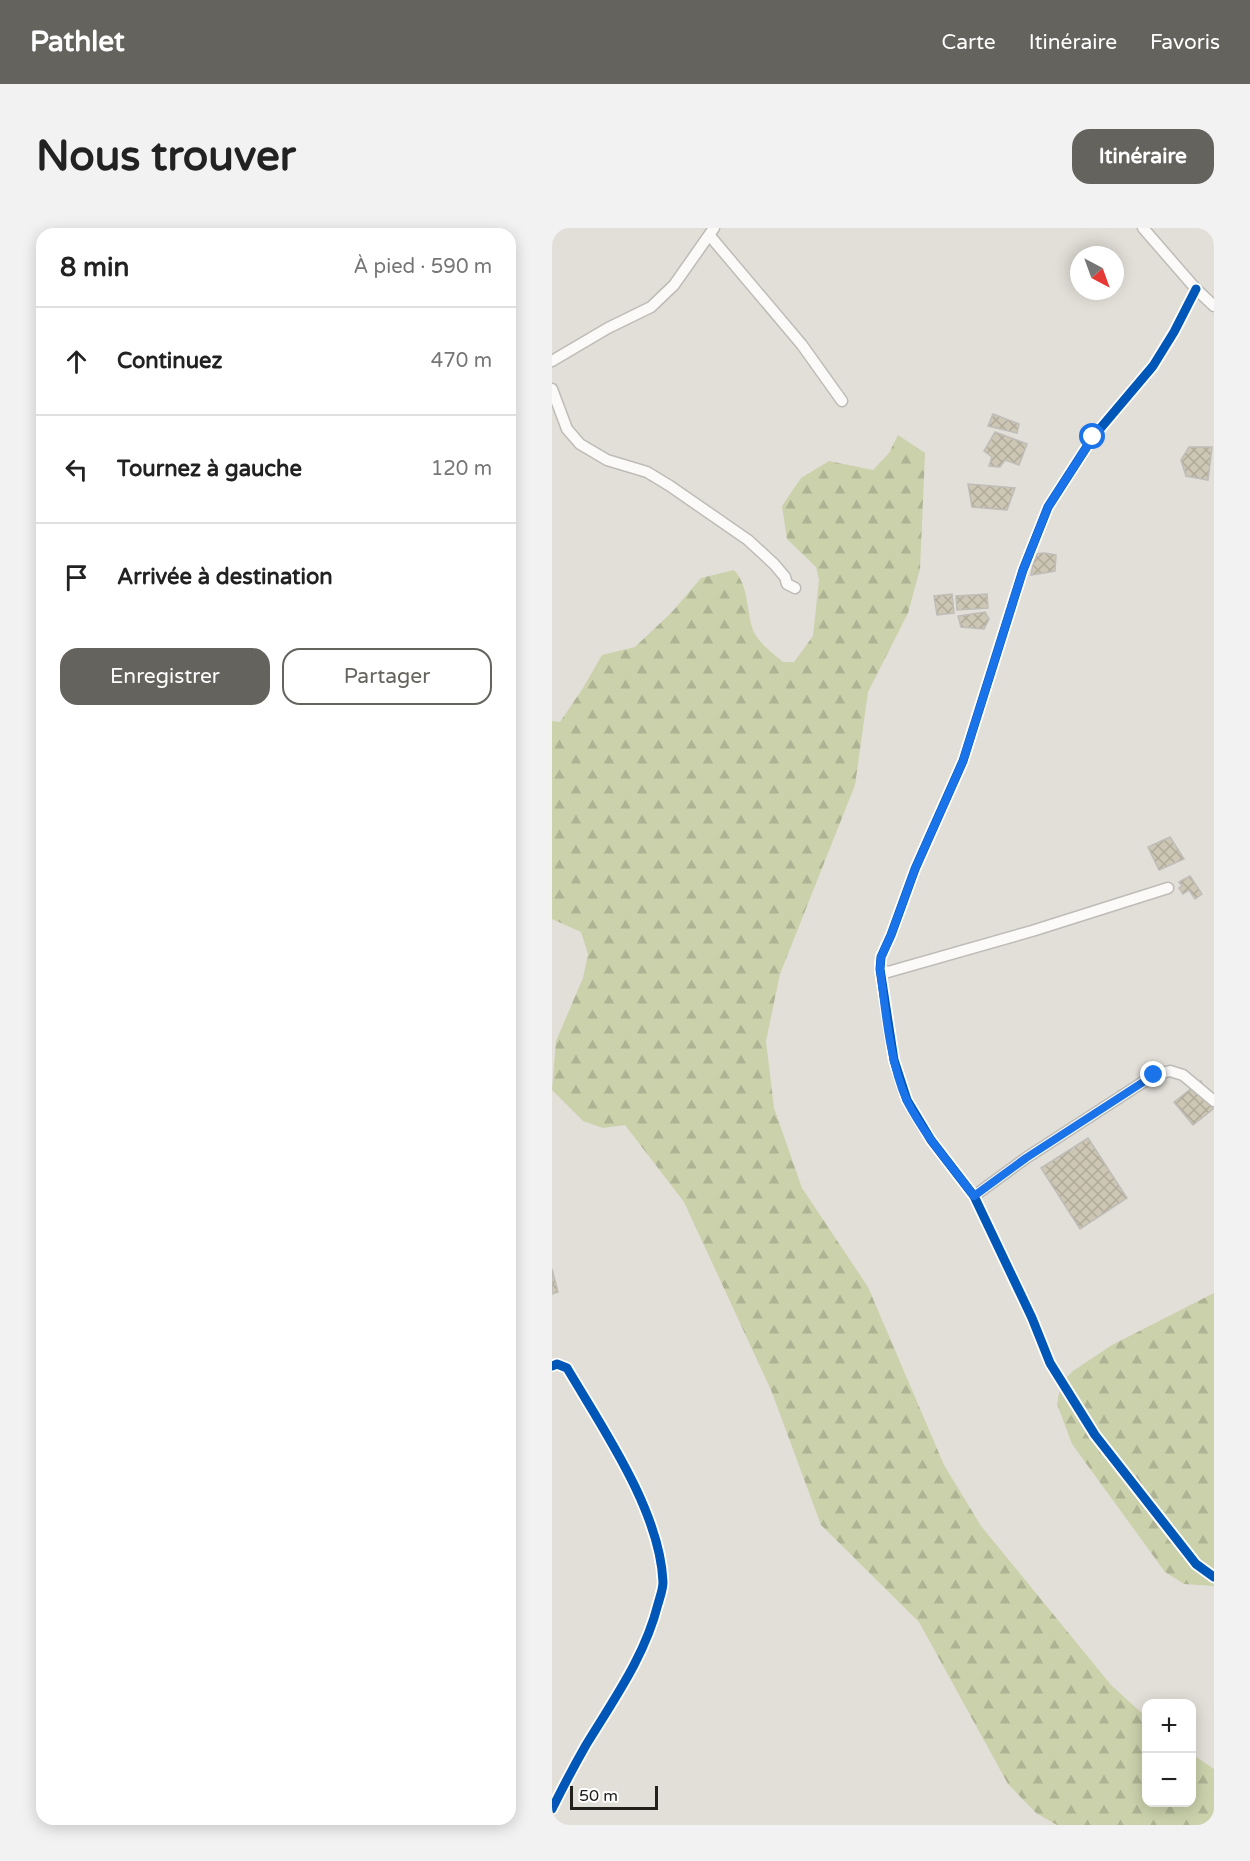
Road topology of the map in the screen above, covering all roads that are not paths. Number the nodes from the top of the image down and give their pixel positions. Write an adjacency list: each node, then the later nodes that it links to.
1 (1143, 228): 3 (street)
2 (712, 232): 5 (street); 7 (street)
3 (1196, 289): 4 (street); 10 (street)
4 (1214, 306)
5 (552, 361)
6 (552, 389): 8 (street)
7 (842, 401)
8 (795, 588)
9 (1168, 888): 10 (street)
10 (880, 969): 12 (street)
11 (1214, 1101): 12 (street)
12 (974, 1196): 14 (street)
13 (552, 1366): 15 (street)
14 (1214, 1577)
15 (552, 1809)

